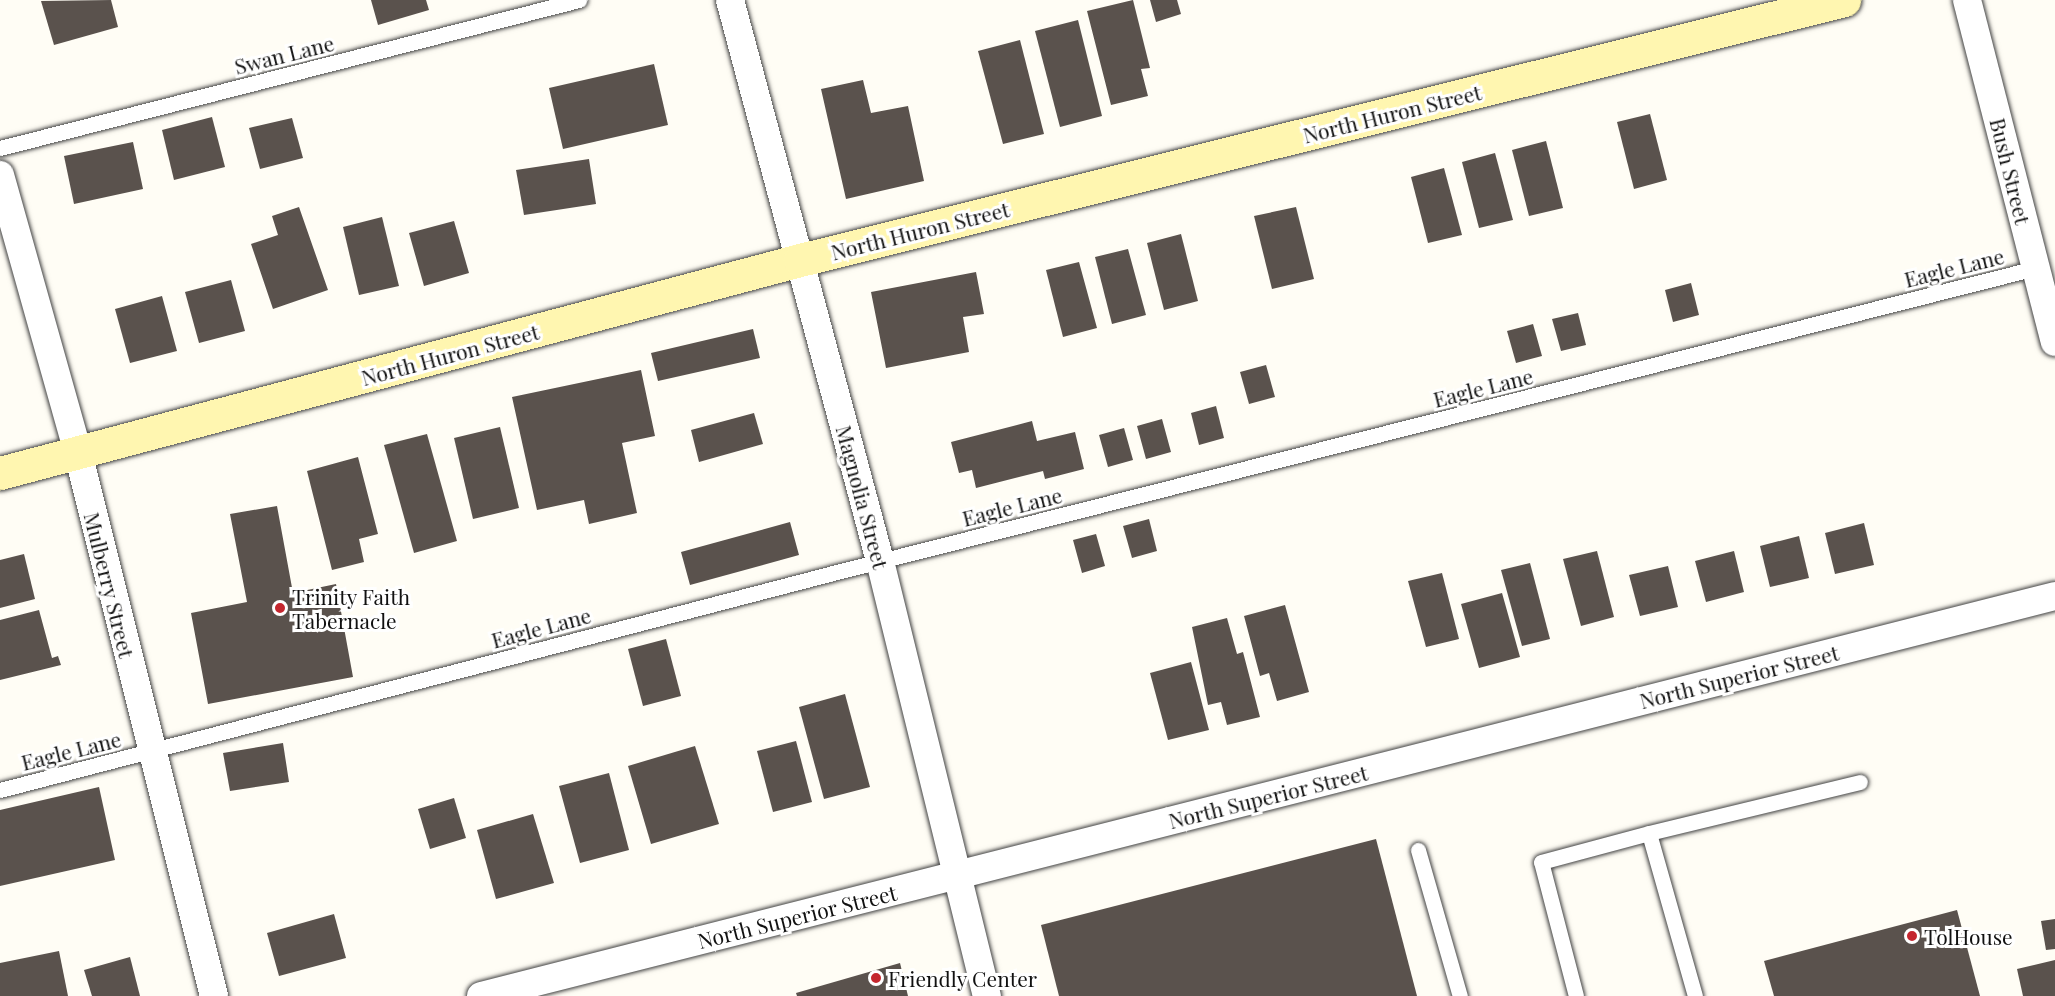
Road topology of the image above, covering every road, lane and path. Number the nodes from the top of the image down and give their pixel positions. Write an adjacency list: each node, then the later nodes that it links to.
1 (579, 0): 5 (lane, Swan Lane)
2 (730, 0): 7 (street, Magnolia Street)
3 (1844, 0): 7 (street, North Huron Street)
4 (1967, 0): 8 (street, Bush Street)
5 (0, 148)
6 (0, 175): 10 (street, Mulberry Street)
7 (800, 260): 10 (street, North Huron Street); 12 (street, Magnolia Street)
8 (2036, 268): 9 (street, Bush Street); 12 (lane, Eagle Lane)
9 (2055, 342)
10 (78, 453): 11 (street, North Huron Street); 14 (street, Mulberry Street)
11 (0, 473)
12 (880, 561): 14 (lane, Eagle Lane); 19 (street, Magnolia Street)
13 (2055, 596): 19 (street, North Superior Street)
14 (151, 752): 16 (lane, Eagle Lane); 20 (street, Mulberry Street)
15 (1860, 782): 17 (lane)
16 (0, 790)
17 (1649, 833): 24 (lane); 25 (lane)
18 (1418, 850): 23 (lane)
19 (959, 875): 21 (street, North Superior Street); 22 (street, Magnolia Street)
20 (214, 996)
21 (481, 996)
22 (987, 996)
23 (1460, 996)
24 (1576, 996)
25 (1695, 996)

